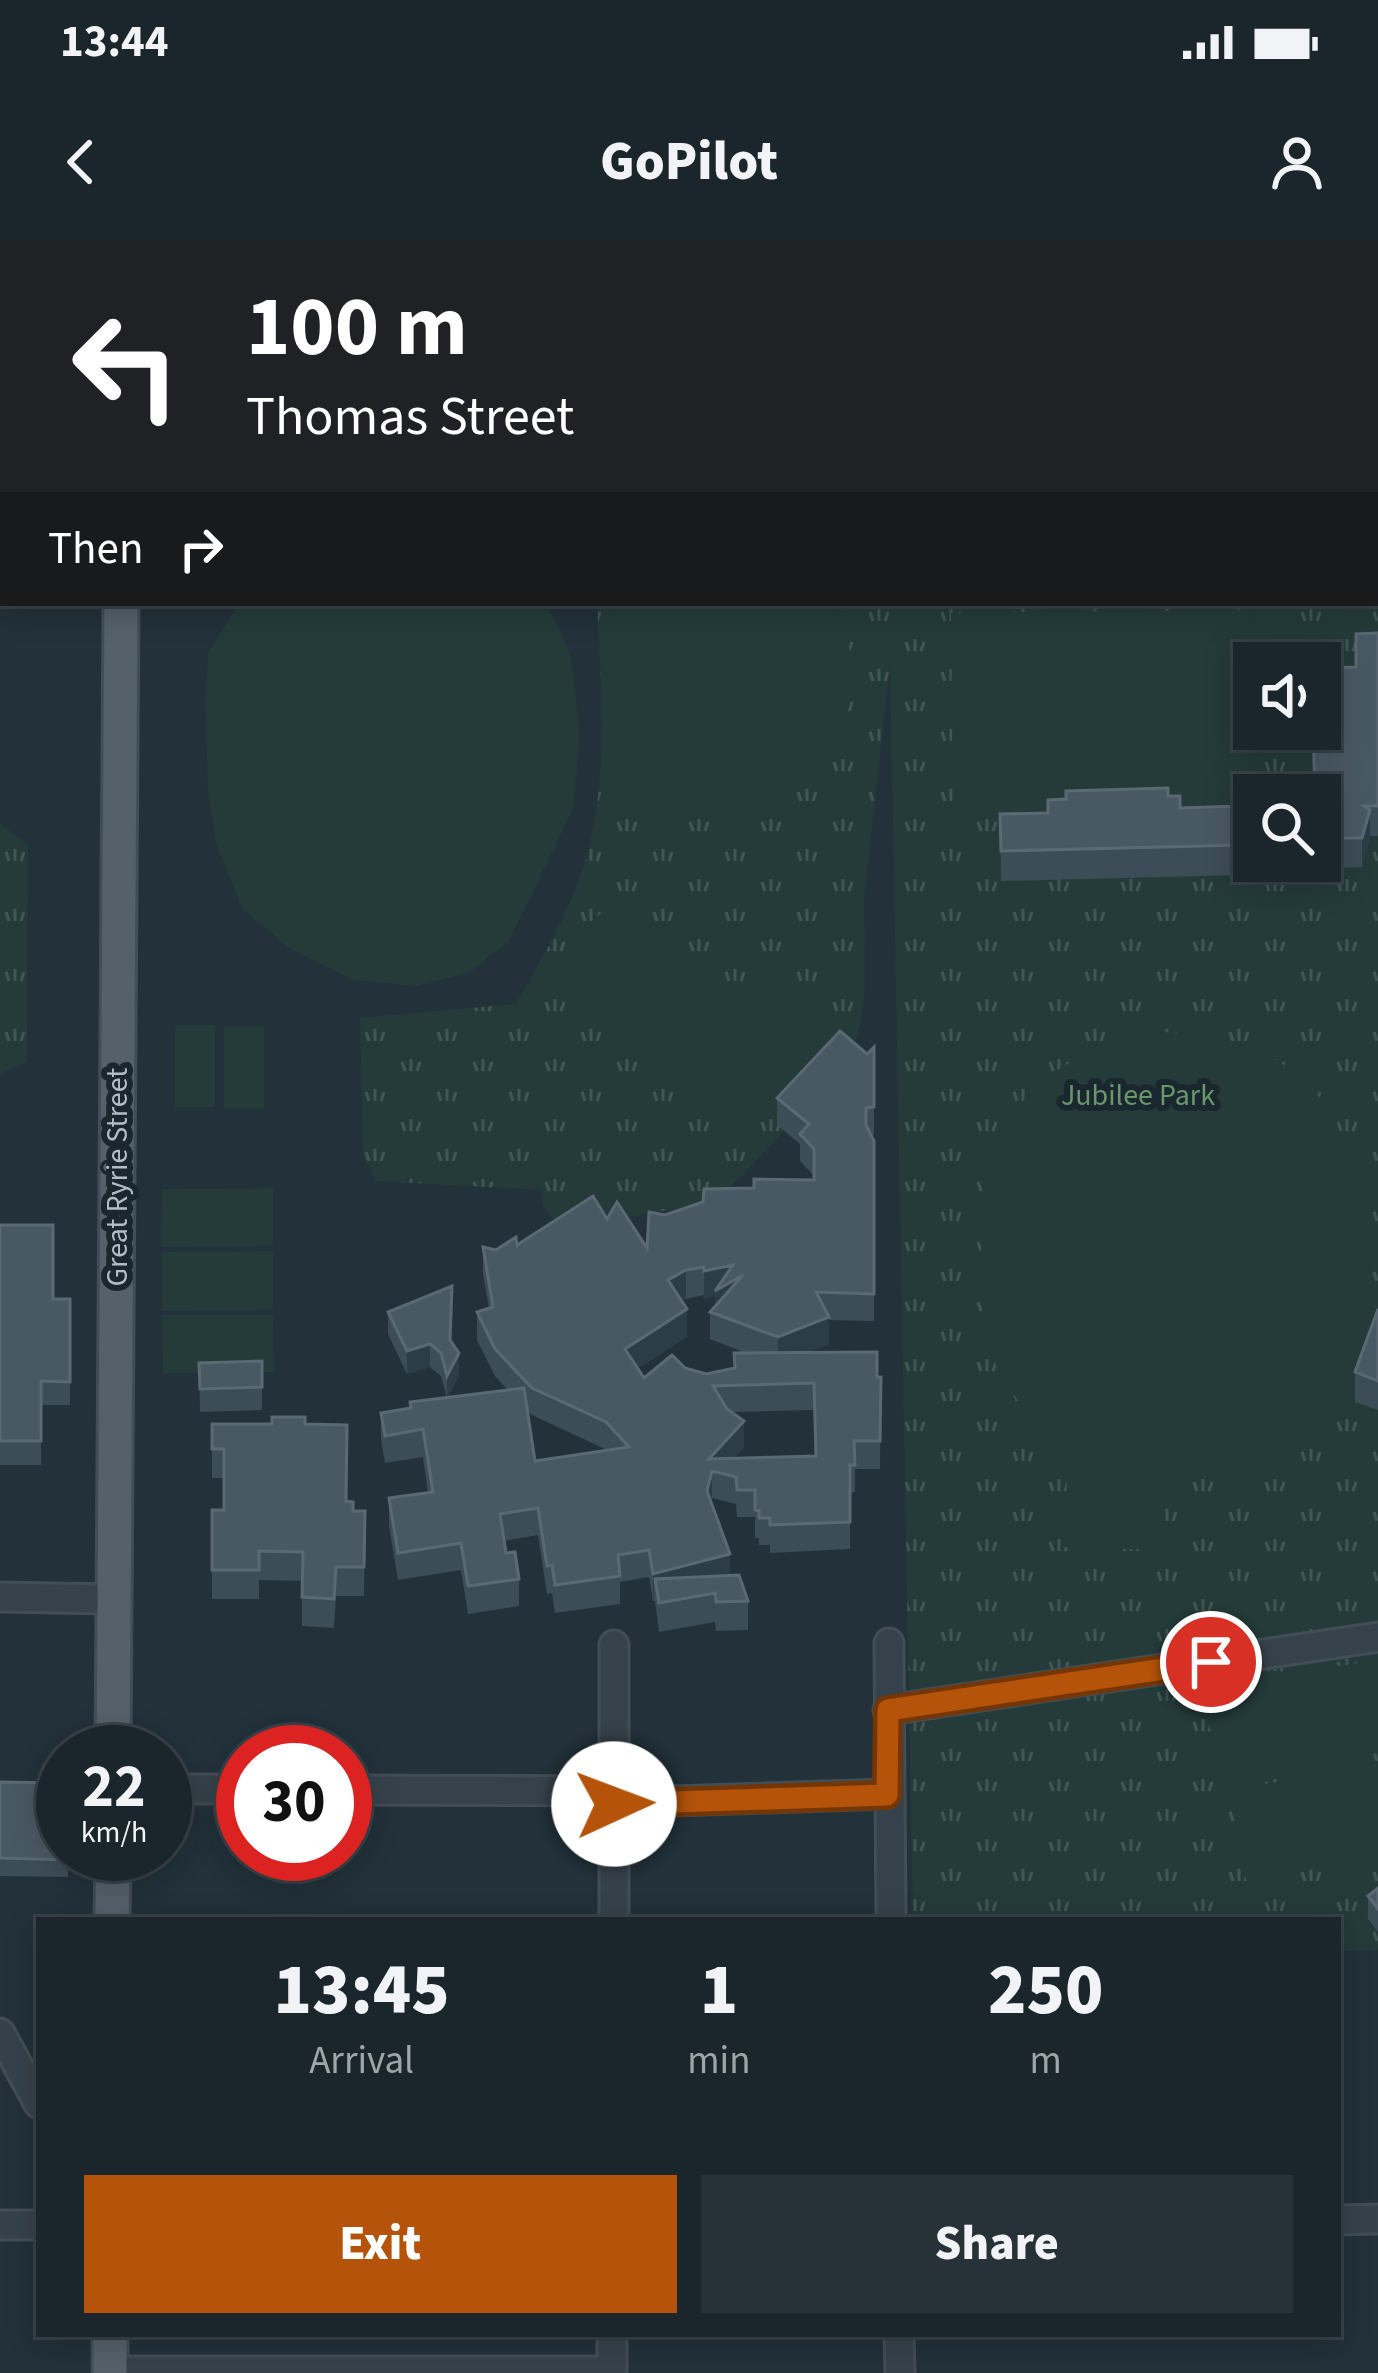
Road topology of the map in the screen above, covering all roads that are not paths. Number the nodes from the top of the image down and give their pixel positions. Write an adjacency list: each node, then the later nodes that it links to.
1 (121, 606): 3 (main road, Great Ryrie Street)
2 (0, 1597): 3 (street)
3 (113, 1599): 8 (main road, Great Ryrie Street)
4 (1378, 1637): 7 (street)
5 (889, 1643): 7 (street)
6 (614, 1645): 11 (street)
7 (888, 1710): 10 (street)
8 (113, 1725)
9 (372, 1791): 11 (street)
10 (887, 1795): 11 (street); 15 (street)
11 (614, 1797): 14 (street)
12 (113, 1881): 13 (main road)
13 (112, 1917)
14 (614, 1917)
15 (891, 1917)
16 (0, 2033): 17 (street)
17 (36, 2099)
18 (1378, 2219): 19 (street)
19 (1341, 2220)
20 (0, 2225): 21 (street)
21 (36, 2225)
22 (110, 2337): 25 (main road)
23 (612, 2337): 26 (street)
24 (899, 2337): 27 (street)
25 (110, 2372): 26 (street)
26 (612, 2372)
27 (900, 2373)

